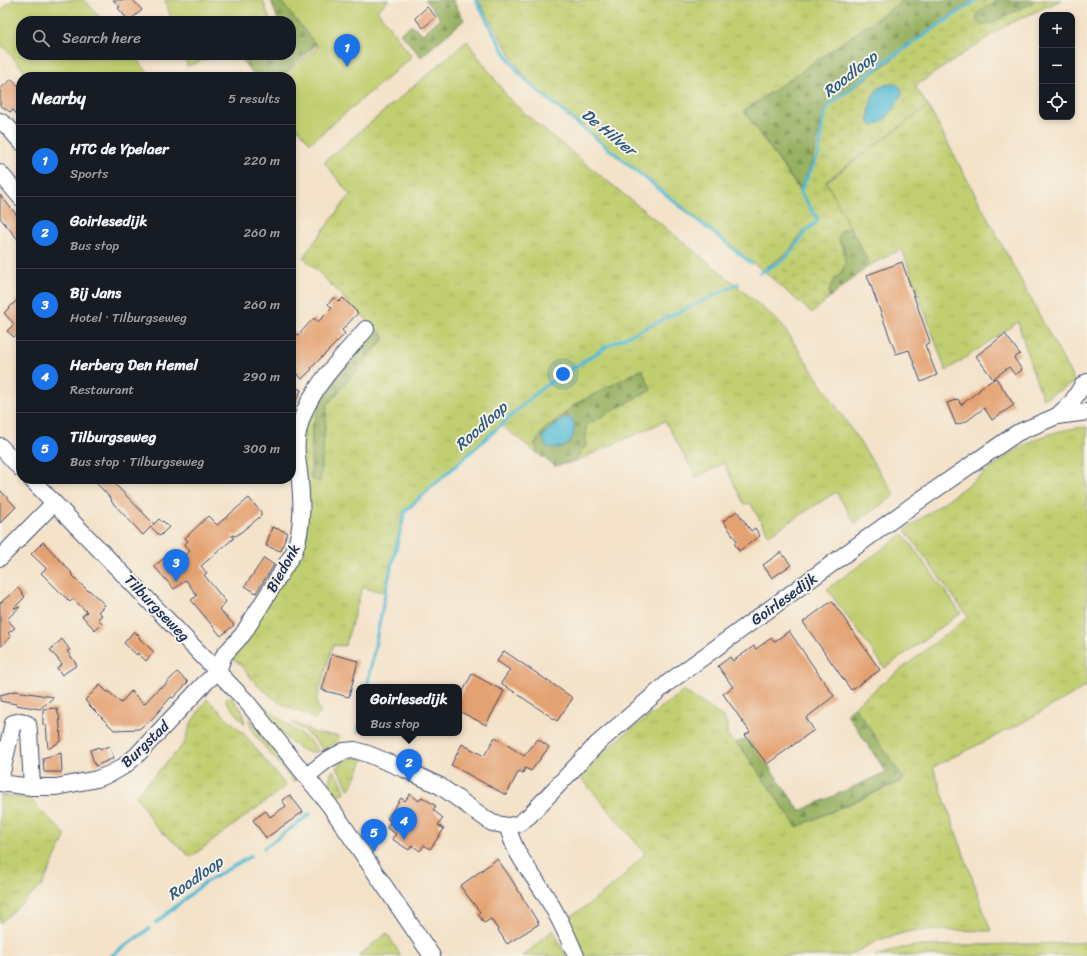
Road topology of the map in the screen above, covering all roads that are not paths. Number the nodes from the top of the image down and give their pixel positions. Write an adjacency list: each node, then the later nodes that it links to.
1 (0, 121): 2 (street)
2 (16, 136)
3 (0, 173): 4 (street)
4 (16, 192)
5 (366, 329): 9 (street, Biedonk)
6 (1087, 382): 8 (street)
7 (1087, 412): 8 (street, Goirlesedijk)
8 (1057, 416): 20 (street, Goirlesedijk)
9 (296, 439)
10 (0, 446): 11 (street)
11 (16, 464)
12 (296, 464): 16 (street, Biedonk)
13 (36, 484): 14 (street, Tilburgseweg)
14 (54, 503): 15 (street); 16 (street, Tilburgseweg)
15 (0, 558)
16 (218, 671): 17 (street, Tilburgseweg); 19 (street, Burgstad)
17 (307, 776): 20 (street); 21 (street, Tilburgseweg)
18 (0, 782): 19 (street, Burgstad); 19 (street, Burgstad)
19 (32, 787)
20 (508, 826): 22 (street)
21 (432, 956)
22 (576, 956)

